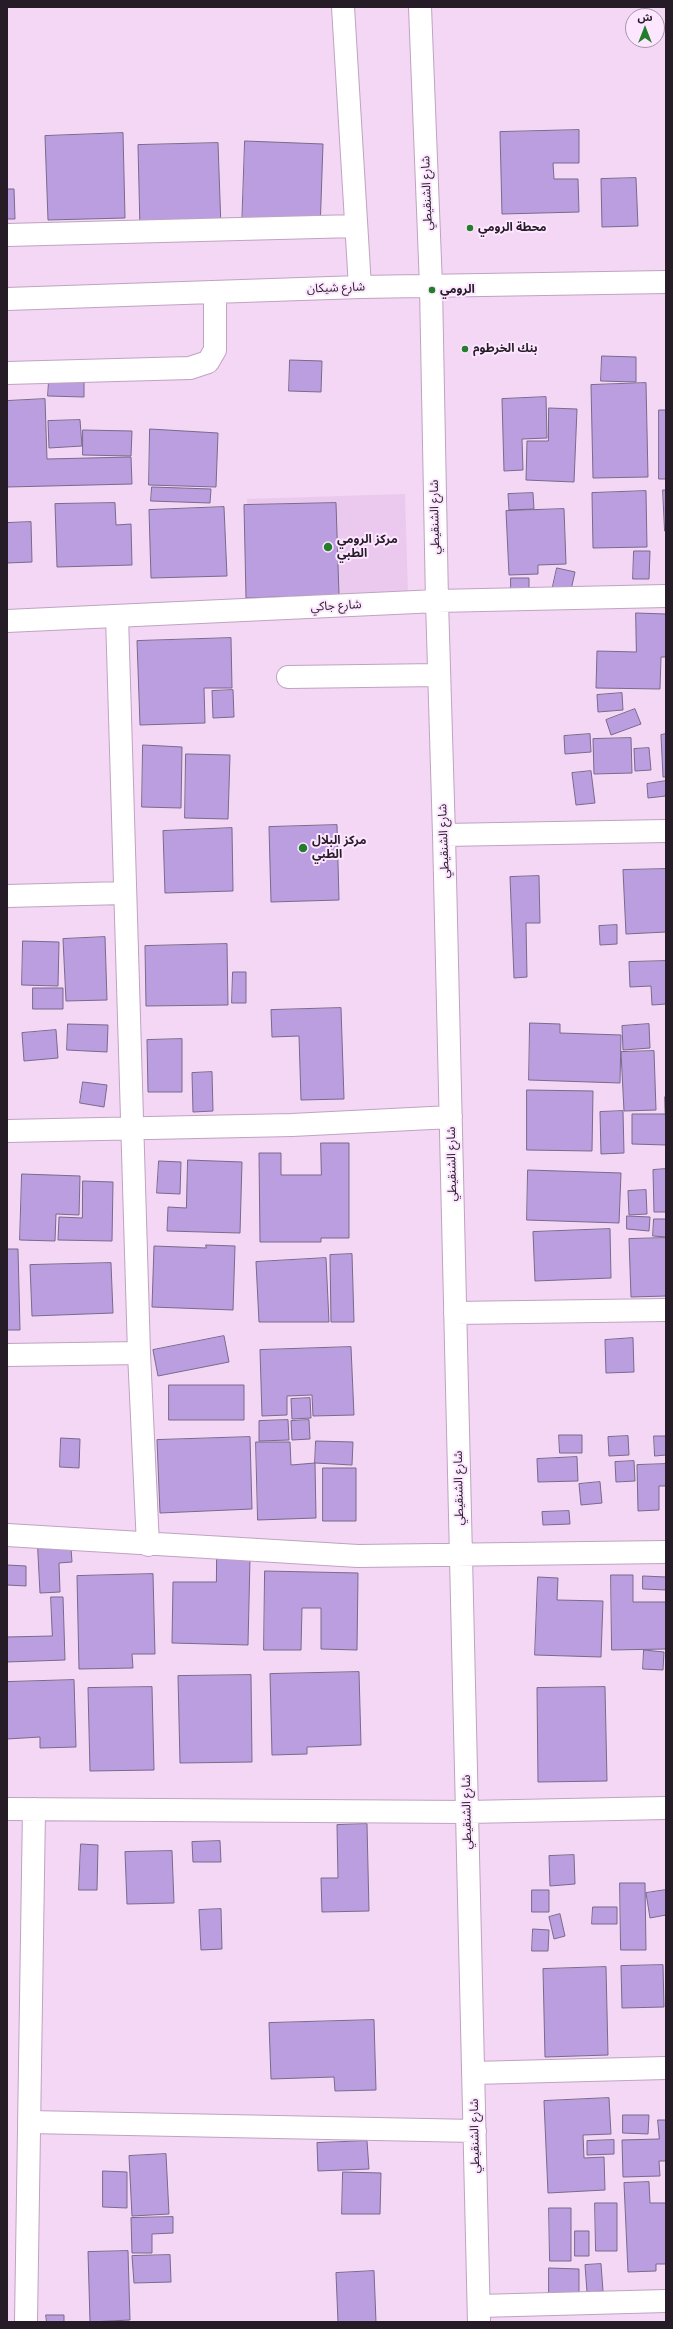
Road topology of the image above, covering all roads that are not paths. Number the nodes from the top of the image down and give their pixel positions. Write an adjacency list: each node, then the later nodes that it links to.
1 (343, 7): 3 (street)
2 (420, 7): 6 (street, شارع الشنقيطي)
3 (356, 226): 4 (street); 7 (street)
4 (7, 235)
5 (666, 282): 6 (street, شارع شيكان)
6 (431, 286): 7 (street, شارع شيكان); 12 (street, شارع الشنقيطي)
7 (360, 287): 8 (street, شارع شيكان)
8 (215, 292): 9 (street, شارع شيكان); 10 (street)
9 (7, 299)
10 (7, 373)
11 (666, 596): 12 (street, شارع جاكي)
12 (437, 601): 13 (street, شارع جاكي); 15 (street, شارع الشنقيطي)
13 (117, 616): 14 (street, شارع جاكي); 19 (street)
14 (7, 621)
15 (439, 675): 16 (street); 18 (street, شارع الشنقيطي)
16 (288, 677)
17 (666, 831): 18 (street)
18 (444, 835): 21 (street, شارع الشنقيطي)
19 (124, 893): 20 (street); 22 (street)
20 (7, 896)
21 (451, 1117): 22 (street); 25 (street, شارع الشنقيطي)
22 (131, 1129): 23 (street); 26 (street)
23 (7, 1131)
24 (666, 1310): 25 (street)
25 (455, 1313): 31 (street, شارع الشنقيطي)
26 (139, 1354): 27 (street); 29 (street)
27 (7, 1355)
28 (7, 1535): 29 (street)
29 (148, 1545): 31 (street)
30 (666, 1552): 31 (street)
31 (461, 1555): 35 (street, شارع الشنقيطي)
32 (666, 1808): 35 (street)
33 (7, 1809): 34 (street)
34 (34, 1809): 35 (street); 38 (street)
35 (467, 1812): 37 (street, شارع الشنقيطي)
36 (666, 2068): 37 (street)
37 (473, 2073): 39 (street, شارع الشنقيطي)
38 (29, 2122): 39 (street); 42 (street)
39 (475, 2131): 41 (street, شارع الشنقيطي)
40 (666, 2301): 41 (street)
41 (479, 2314)
42 (26, 2322)

